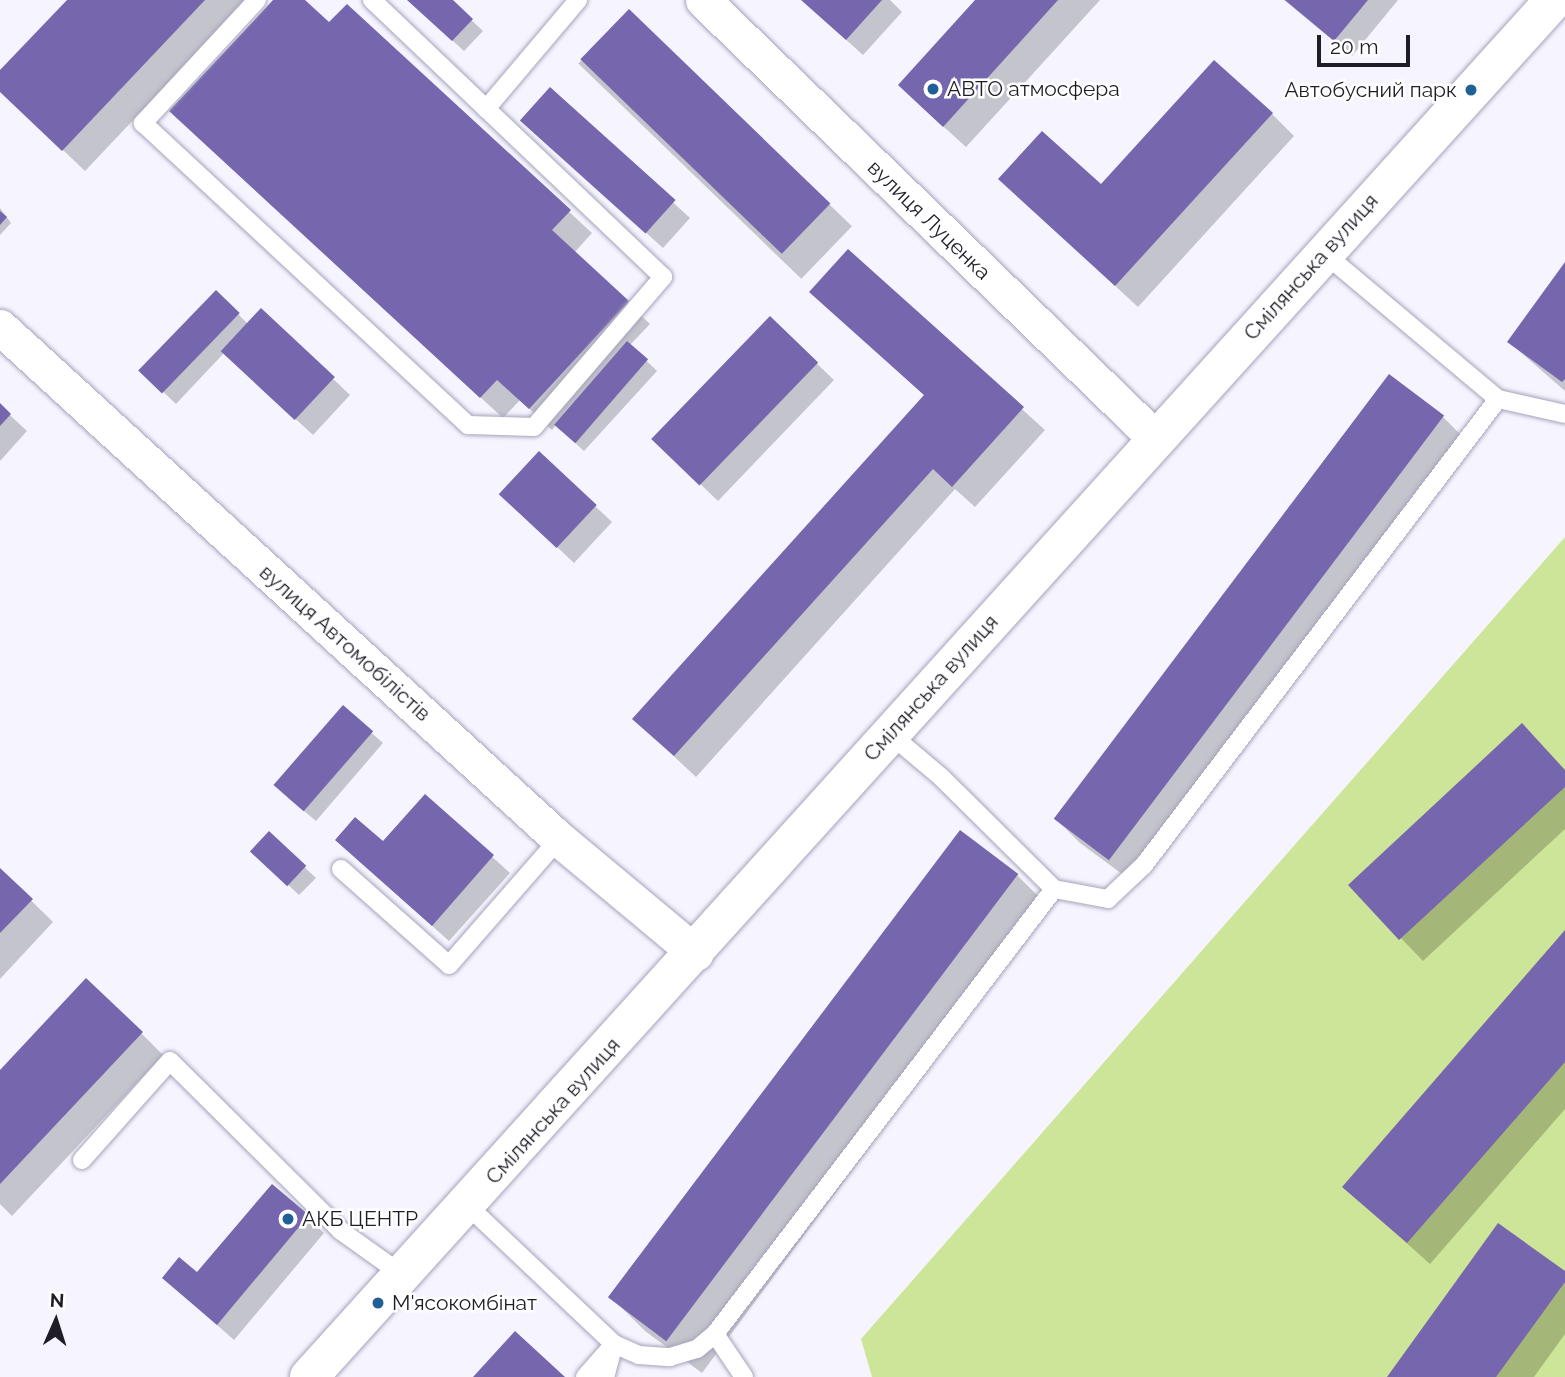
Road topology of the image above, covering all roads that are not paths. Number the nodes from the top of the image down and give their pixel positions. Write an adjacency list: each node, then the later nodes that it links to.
1 (257, 0): 6 (lane)
2 (372, 0): 6 (lane)
3 (578, 0): 6 (lane)
4 (1554, 0): 7 (main road, Смілянська вулиця)
5 (712, 3): 11 (street, вулиця Луценка)
6 (486, 109)
7 (1324, 253): 9 (lane); 11 (main road, Смілянська вулиця)
8 (0, 327): 13 (street, вулиця Автомобілістів)
9 (1498, 399): 10 (lane); 15 (lane)
10 (1565, 414)
11 (1155, 438): 12 (main road, Смілянська вулиця)
12 (890, 734): 15 (lane); 16 (main road, Смілянська вулиця)
13 (559, 839): 14 (lane); 16 (street, вулиця Автомобілістів)
14 (341, 869)
15 (1054, 888): 20 (lane)
16 (696, 953): 18 (main road, Смілянська вулиця)
17 (82, 1160): 19 (lane)
18 (468, 1206): 19 (main road, Смілянська вулиця); 21 (lane)
19 (404, 1276): 22 (main road, Смілянська вулиця)
20 (715, 1334): 21 (lane); 25 (lane)
21 (614, 1344): 23 (lane); 24 (lane)
22 (309, 1377)
23 (585, 1377)
24 (605, 1377)
25 (744, 1377)

